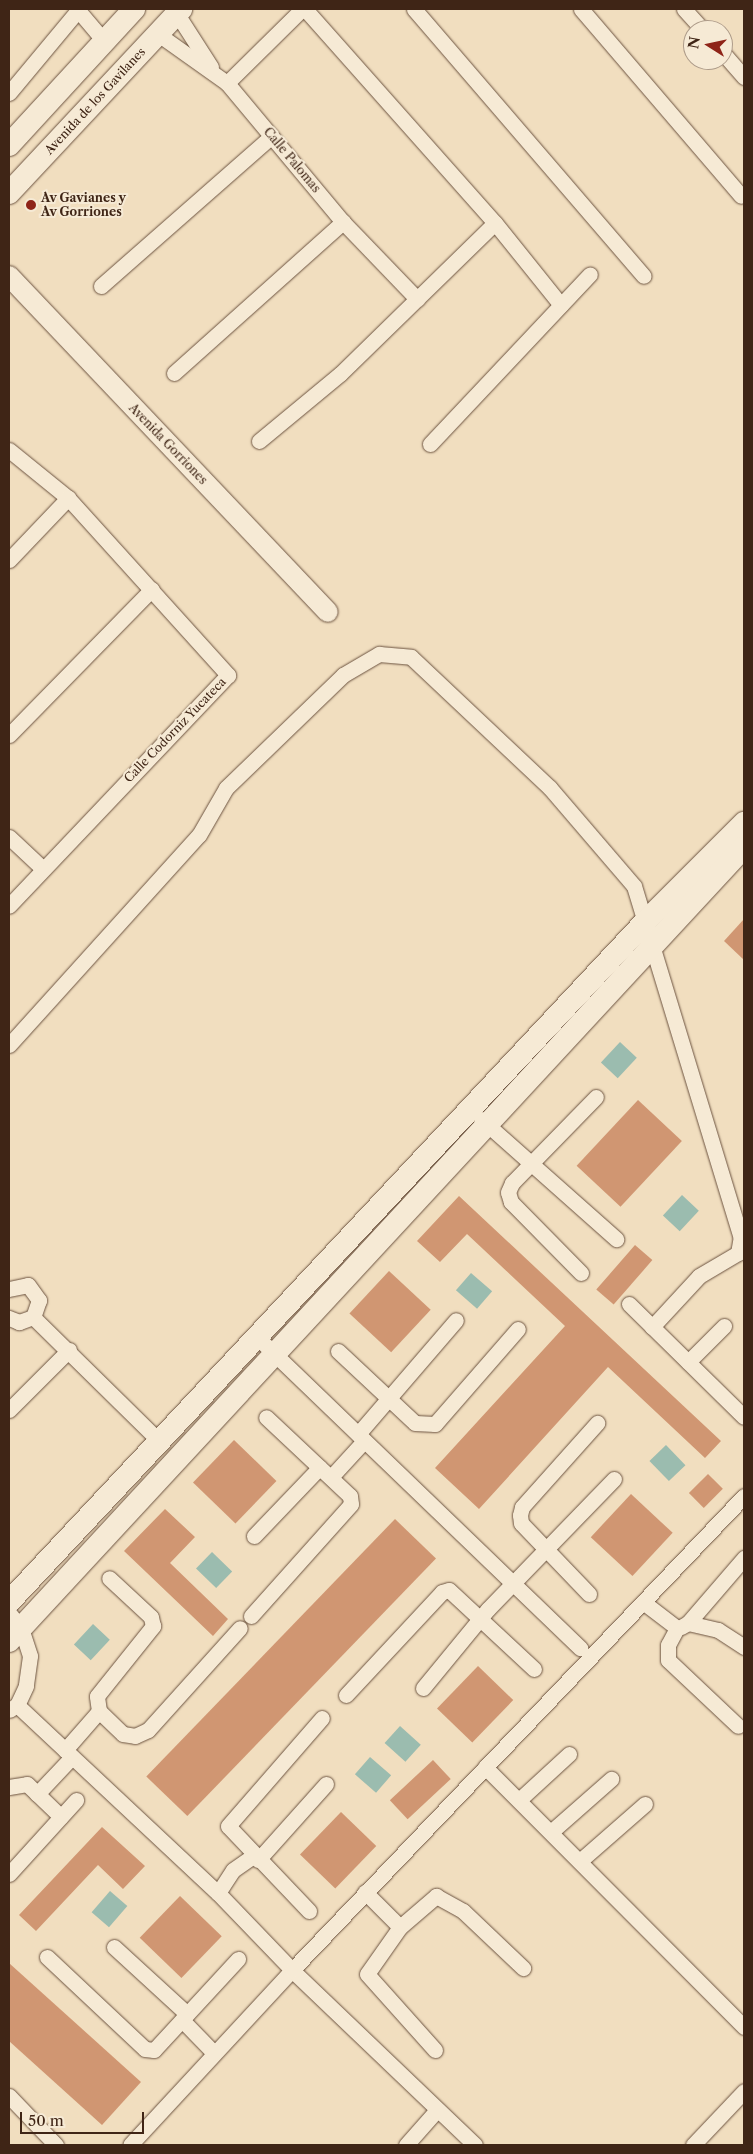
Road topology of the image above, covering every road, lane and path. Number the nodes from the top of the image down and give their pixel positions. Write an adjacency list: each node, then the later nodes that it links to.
1 (78, 9): 10 (street); 15 (street)
2 (134, 9): 10 (main road)
3 (304, 9): 14 (street); 21 (street)
4 (414, 9): 24 (street)
5 (581, 9): 19 (street)
6 (684, 9): 8 (street)
7 (179, 11): 9 (main road, Avenida de los Gavilanes); 12 (street)
8 (694, 20)
9 (158, 34): 12 (street, Calle Palomas); 18 (main road, Avenida de los Gavilanes)
10 (105, 42): 17 (main road)
11 (733, 64): 13 (street)
12 (215, 72): 14 (street, Calle Palomas)
13 (744, 77)
14 (227, 83): 16 (street, Calle Palomas)
15 (9, 93)
16 (272, 136): 20 (street, Calle Palomas); 25 (street)
17 (9, 145)
18 (9, 193)
19 (741, 196)
20 (343, 222): 26 (street, Calle Palomas); 28 (street)
21 (495, 223): 26 (street); 27 (street)
22 (590, 274): 27 (street)
23 (9, 276): 35 (street, Avenida Gorriones)
24 (644, 276)
25 (101, 286)
26 (417, 299): 29 (street)
27 (561, 305): 30 (street)
28 (174, 373)
29 (259, 441)
30 (430, 444)
31 (9, 450): 32 (street, Calle Codorniz Yucateca)
32 (68, 498): 33 (street); 34 (street, Calle Codorniz Yucateca)
33 (9, 560)
34 (152, 589): 36 (street); 40 (street, Calle Codorniz Yucateca)
35 (328, 612)
36 (9, 735)
37 (744, 824): 42 (main road)
38 (9, 836): 40 (street)
39 (744, 847): 43 (main road)
40 (42, 868): 41 (street, Calle Codorniz Yucateca)
41 (9, 906)
42 (646, 921): 43 (street); 44 (street); 46 (main road)
43 (652, 947): 46 (main road); 49 (street)
44 (9, 1045)
45 (596, 1096): 47 (street)
46 (480, 1117): 47 (street); 59 (main road); 62 (main road)
47 (532, 1163): 48 (street); 50 (street)
48 (616, 1239)
49 (743, 1241): 57 (street)
50 (581, 1273)
51 (9, 1289): 53 (street)
52 (629, 1304): 57 (street)
53 (33, 1317): 54 (street); 60 (street)
54 (9, 1318)
55 (456, 1320): 64 (street)
56 (724, 1326): 63 (street)
57 (652, 1327): 63 (street)
58 (518, 1329): 64 (street)
59 (259, 1339): 62 (street); 70 (main road)
60 (69, 1350): 65 (street); 70 (street)
61 (338, 1351): 64 (street)
62 (276, 1355): 69 (street); 85 (main road)
63 (688, 1362): 67 (street)
64 (388, 1398): 69 (street)
65 (9, 1410)
66 (266, 1417): 71 (street)
67 (744, 1417)
68 (597, 1423): 75 (street)
69 (361, 1437): 71 (street); 78 (street)
70 (160, 1442): 80 (main road)
71 (325, 1472): 74 (street); 82 (street)
72 (614, 1479): 75 (street)
73 (744, 1496): 81 (street)
74 (254, 1536)
75 (547, 1550): 78 (street); 79 (street)
76 (744, 1558): 84 (street)
77 (110, 1578): 93 (street)
78 (514, 1585): 83 (street); 88 (street)
79 (590, 1594)
80 (9, 1602)
81 (643, 1602): 84 (street); 98 (street)
82 (251, 1616)
83 (482, 1618): 89 (street); 90 (street); 91 (street)
84 (683, 1626): 87 (street); 95 (street)
85 (13, 1627): 92 (street)
86 (240, 1628): 93 (street)
87 (744, 1647)
88 (580, 1648)
89 (534, 1669)
90 (423, 1688)
91 (346, 1695)
92 (13, 1707): 96 (street)
93 (99, 1711): 96 (street)
94 (322, 1718): 108 (street)
95 (738, 1726)
96 (68, 1753): 102 (street); 112 (street)
97 (569, 1754): 104 (street)
98 (485, 1767): 104 (street); 111 (street)
99 (611, 1779): 107 (street)
100 (326, 1784): 108 (street)
101 (9, 1787): 102 (street)
102 (37, 1794): 106 (street)
103 (76, 1800): 106 (street)
104 (519, 1800): 107 (street)
105 (646, 1804): 109 (street)
106 (61, 1817): 110 (street)
107 (552, 1832): 109 (street)
108 (255, 1858): 112 (street); 113 (street)
109 (581, 1860): 121 (street)
110 (9, 1874)
111 (365, 1892): 114 (street); 119 (street)
112 (218, 1893): 119 (street)
113 (309, 1911)
114 (400, 1927): 118 (street); 122 (street)
115 (114, 1946): 120 (street)
116 (47, 1957): 120 (street)
117 (238, 1959): 120 (street)
118 (523, 1968)
119 (292, 1970): 123 (street); 126 (street)
120 (185, 2017): 123 (street)
121 (744, 2027)
122 (435, 2050)
123 (214, 2053): 128 (street)
124 (744, 2091): 131 (street)
125 (9, 2096): 127 (street)
126 (437, 2110): 129 (street); 130 (street)
127 (56, 2145)
128 (130, 2145)
129 (406, 2145)
130 (475, 2145)
131 (693, 2145)

